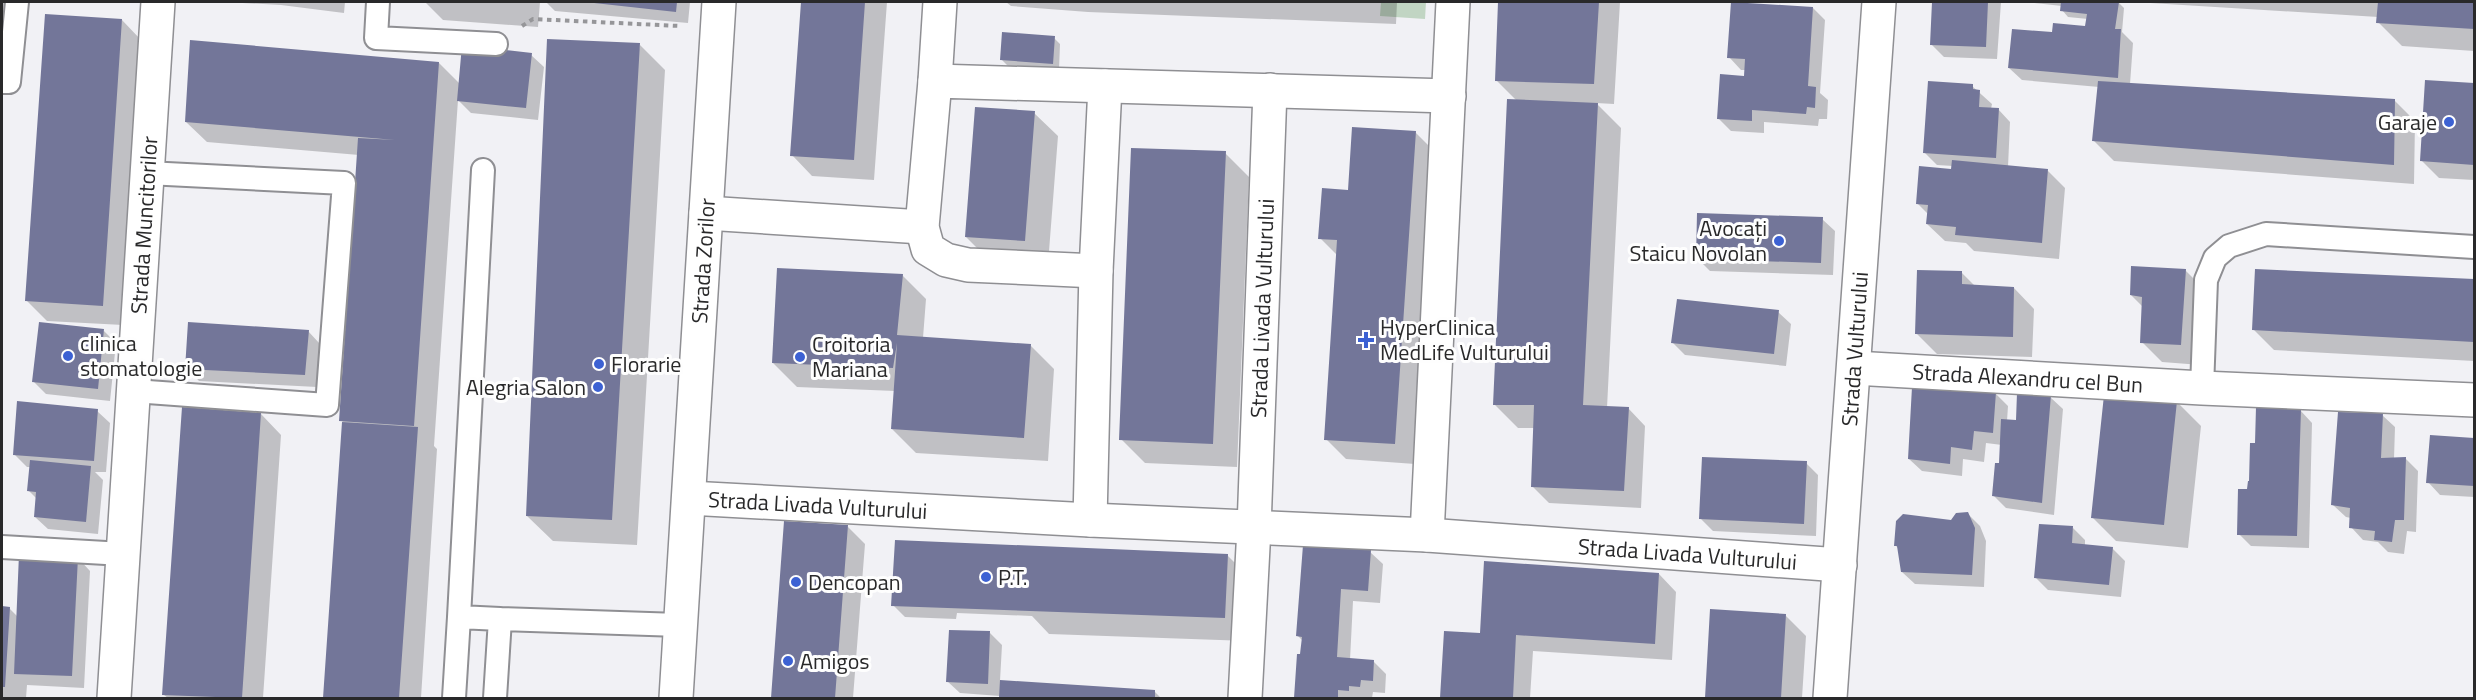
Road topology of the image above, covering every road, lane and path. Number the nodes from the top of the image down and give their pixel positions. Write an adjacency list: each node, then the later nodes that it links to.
1 (17, 2): 10 (lane)
2 (158, 2): 15 (street, Strada Muncitorilor)
3 (378, 2): 8 (lane)
4 (940, 2): 9 (street)
5 (1453, 2): 13 (street)
6 (1879, 2): 20 (street, Strada Vulturului)
7 (718, 15): 8 (path); 16 (street, Strada Zorilor)
8 (496, 44)
9 (935, 81): 11 (street); 17 (street)
10 (2, 82)
11 (1106, 86): 12 (street); 19 (street)
12 (1270, 90): 13 (street); 26 (street, Strada Livada Vulturului)
13 (1449, 96): 27 (street)
14 (483, 170): 31 (lane)
15 (147, 173): 22 (street, Strada Muncitorilor); 22 (lane)
16 (706, 213): 17 (street); 24 (street, Strada Zorilor)
17 (922, 227): 19 (street)
18 (2475, 247): 21 (lane)
19 (1096, 271): 25 (street)
20 (1854, 368): 21 (street, Strada Alexandru cel Bun); 30 (street, Strada Vulturului)
21 (2202, 388): 23 (street, Strada Alexandru cel Bun)
22 (134, 391): 29 (street, Strada Muncitorilor)
23 (2475, 400)
24 (689, 498): 25 (street, Strada Livada Vulturului); 33 (street, Strada Zorilor)
25 (1090, 520): 26 (street, Strada Livada Vulturului)
26 (1254, 528): 27 (street, Strada Livada Vulturului); 38 (street, Strada Livada Vulturului)
27 (1427, 535): 30 (street, Strada Livada Vulturului)
28 (2, 547): 29 (lane)
29 (123, 554): 34 (street, Strada Muncitorilor)
30 (1840, 565): 39 (street, Strada Vulturului)
31 (459, 617): 32 (lane); 35 (lane)
32 (500, 619): 33 (lane); 36 (lane)
33 (679, 625): 37 (street, Strada Zorilor)
34 (114, 699)
35 (453, 699)
36 (495, 699)
37 (676, 699)
38 (1245, 699)
39 (1830, 699)

